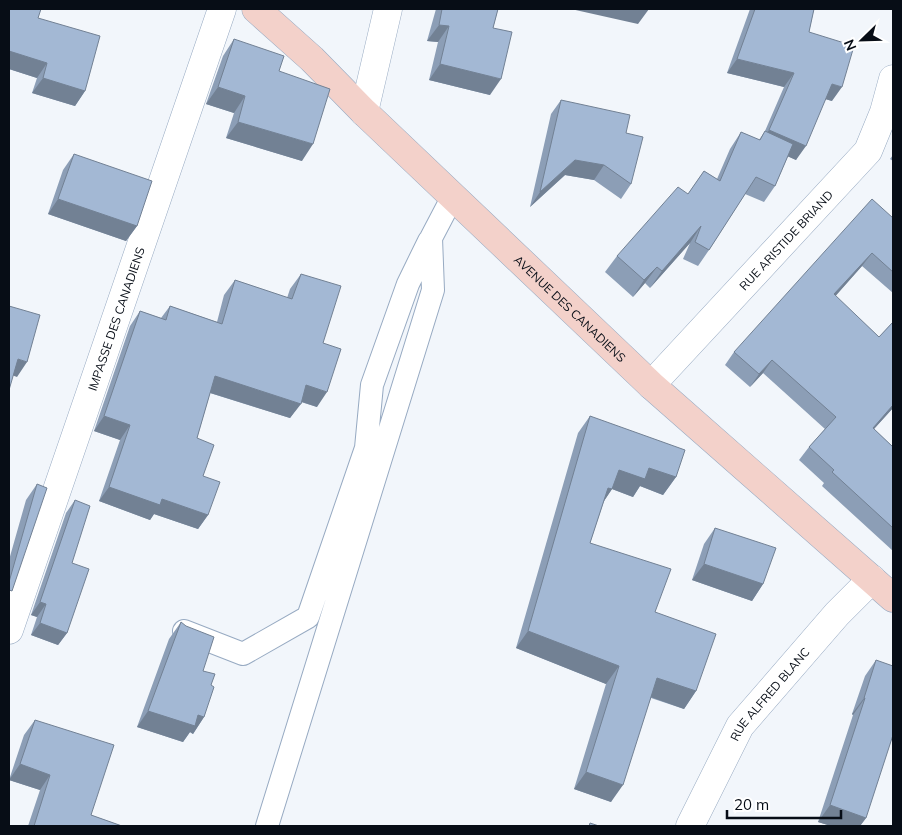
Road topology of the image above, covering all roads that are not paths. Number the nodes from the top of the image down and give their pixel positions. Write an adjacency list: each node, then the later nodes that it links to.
1 (222, 9): 11 (street, IMPASSE DES CANADIENS)
2 (256, 9): 5 (street, AVENUE DES CANADIENS)
3 (388, 9): 5 (street)
4 (893, 79): 8 (street, RUE ARISTIDE BRIAND)
5 (364, 112): 6 (street, AVENUE DES CANADIENS)
6 (453, 196): 7 (lane); 8 (street, AVENUE DES CANADIENS)
7 (431, 238): 12 (lane); 13 (lane)
8 (651, 385): 9 (street, AVENUE DES CANADIENS)
9 (872, 579): 10 (street, AVENUE DES CANADIENS); 14 (street, RUE ALFRED BLANC)
10 (893, 598)
11 (9, 630)
12 (179, 630)
13 (267, 826)
14 (690, 826)

